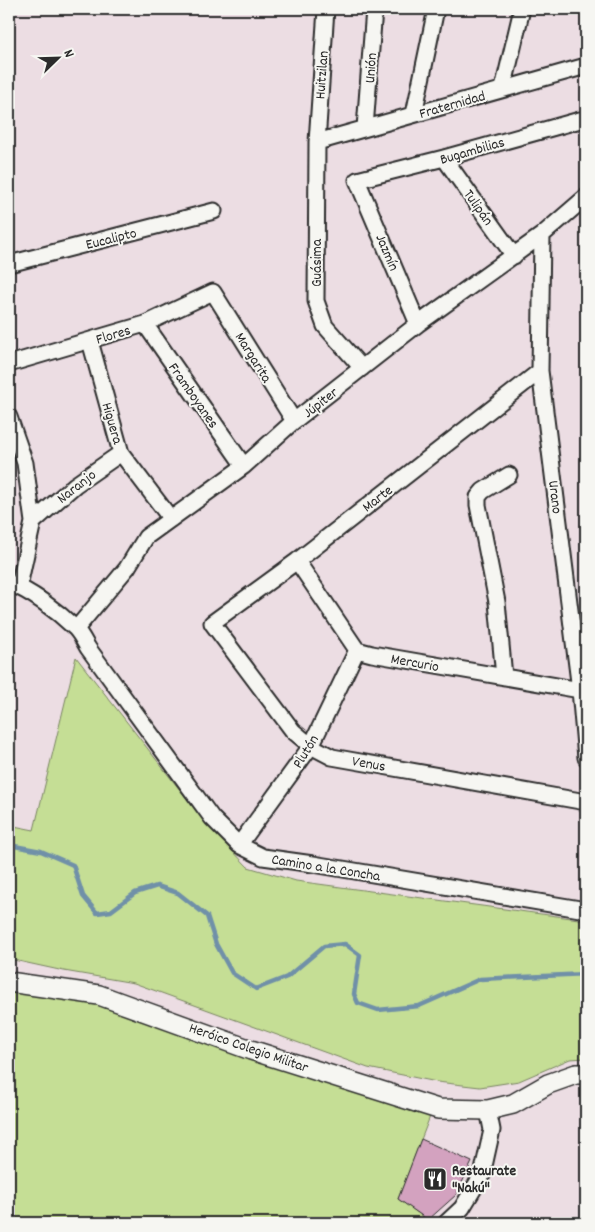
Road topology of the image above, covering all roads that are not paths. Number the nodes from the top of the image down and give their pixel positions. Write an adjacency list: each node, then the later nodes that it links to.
1 (326, 9): 10 (street, Huitzilan)
2 (374, 9): 9 (street, Unión)
3 (436, 9): 7 (street)
4 (522, 9): 6 (street)
5 (586, 66): 6 (street, Fraternidad)
6 (503, 89): 7 (street, Fraternidad)
7 (414, 114): 9 (street, Fraternidad)
8 (586, 119): 11 (street, Bugambilias)
9 (365, 128): 10 (street, Fraternidad)
10 (317, 142): 23 (street, Guásima)
11 (444, 158): 12 (street, Bugambilias); 16 (street, Tulipán)
12 (357, 180): 20 (street, Jazmín)
13 (586, 197): 15 (street, Júpiter)
14 (214, 211): 17 (street, Eucalipto)
15 (542, 235): 16 (street, Júpiter); 24 (street, Urano)
16 (514, 256): 20 (street, Júpiter)
17 (9, 264)
18 (214, 292): 19 (street, Flores); 26 (street, Margarita)
19 (145, 324): 21 (street, Flores); 28 (street, Framboyanes)
20 (418, 324): 23 (street, Júpiter)
21 (90, 341): 22 (street, Flores); 27 (street, Higuera)
22 (9, 364)
23 (362, 368): 26 (street, Júpiter)
24 (540, 371): 32 (street, Marte); 38 (street, Urano)
25 (9, 418): 31 (street)
26 (294, 422): 28 (street, Júpiter)
27 (122, 453): 30 (street, Higuera); 31 (street, Naranjo)
28 (244, 466): 30 (street, Júpiter)
29 (509, 475): 37 (street)
30 (171, 519): 35 (street, Júpiter)
31 (33, 522): 33 (street)
32 (297, 561): 34 (street, Marte); 36 (street)
33 (14, 584): 35 (street, Camino a la Concha)
34 (212, 623): 39 (street, Venus)
35 (76, 629): 42 (street, Camino a la Concha)
36 (357, 650): 37 (street, Mercurio); 39 (street, Plutón)
37 (504, 677): 38 (street, Mercurio)
38 (580, 690): 40 (street, Urano)
39 (311, 746): 41 (street, Venus); 42 (street, Plutón)
40 (586, 758)
41 (586, 802)
42 (239, 846): 43 (street, Camino a la Concha)
43 (586, 910)
44 (9, 982): 46 (street, Heróico Colegio Militar)
45 (586, 1074): 46 (street)
46 (488, 1110): 47 (street)
47 (446, 1223)

